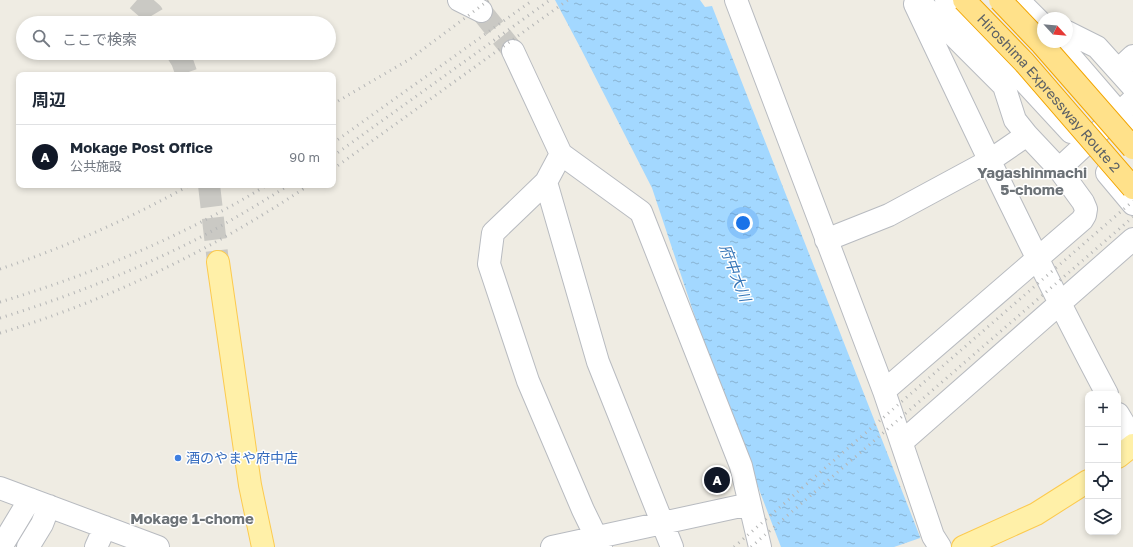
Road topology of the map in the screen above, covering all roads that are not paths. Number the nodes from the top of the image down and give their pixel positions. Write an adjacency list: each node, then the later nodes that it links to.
1 (459, 0): 10 (street)
2 (736, 0): 29 (street)
3 (913, 0): 23 (street)
4 (918, 0): 19 (street)
5 (946, 0): 20 (street)
6 (964, 0): 26 (highway, Hiroshima Expressway Route 2, bridge)
7 (1000, 0): 21 (highway, Hiroshima Expressway Route 2, bridge)
8 (1018, 0): 12 (street)
9 (1036, 0): 11 (street)
10 (481, 11)
11 (1047, 12)
12 (1037, 19)
13 (1073, 35): 16 (street)
14 (1064, 48): 18 (street)
15 (513, 51): 22 (street)
16 (1126, 63): 17 (street)
17 (1133, 87)
18 (1129, 114): 20 (street)
19 (1027, 135): 23 (street); 24 (street)
20 (1084, 146): 24 (street); 27 (street)
21 (1133, 148)
22 (561, 154): 25 (street); 43 (street)
23 (989, 161): 29 (street); 30 (street)
24 (1059, 169): 30 (street)
25 (546, 182): 44 (street); 47 (street)
26 (1133, 188)
27 (1133, 204)
28 (1133, 239): 32 (street)
29 (826, 240): 33 (street)
30 (1038, 258): 32 (street); 33 (street)
31 (218, 262): 51 (main road)
32 (1059, 304): 34 (street); 37 (street)
33 (884, 391): 37 (street)
34 (1105, 391)
35 (1121, 419): 36 (street)
36 (1133, 439)
37 (902, 442): 55 (street)
38 (1133, 445): 39 (main road)
39 (1121, 455)
40 (1085, 483): 56 (main road)
41 (0, 488): 42 (street)
42 (39, 502): 45 (street); 46 (street); 48 (street)
43 (750, 504): 44 (street); 54 (street)
44 (662, 523): 47 (street); 53 (street)
45 (105, 527): 49 (street); 50 (street)
46 (5, 540)
47 (599, 542): 52 (street)
48 (28, 547)
49 (96, 547)
50 (158, 547)
51 (263, 547)
52 (552, 547)
53 (672, 547)
54 (760, 547)
55 (940, 547)
56 (963, 547)

